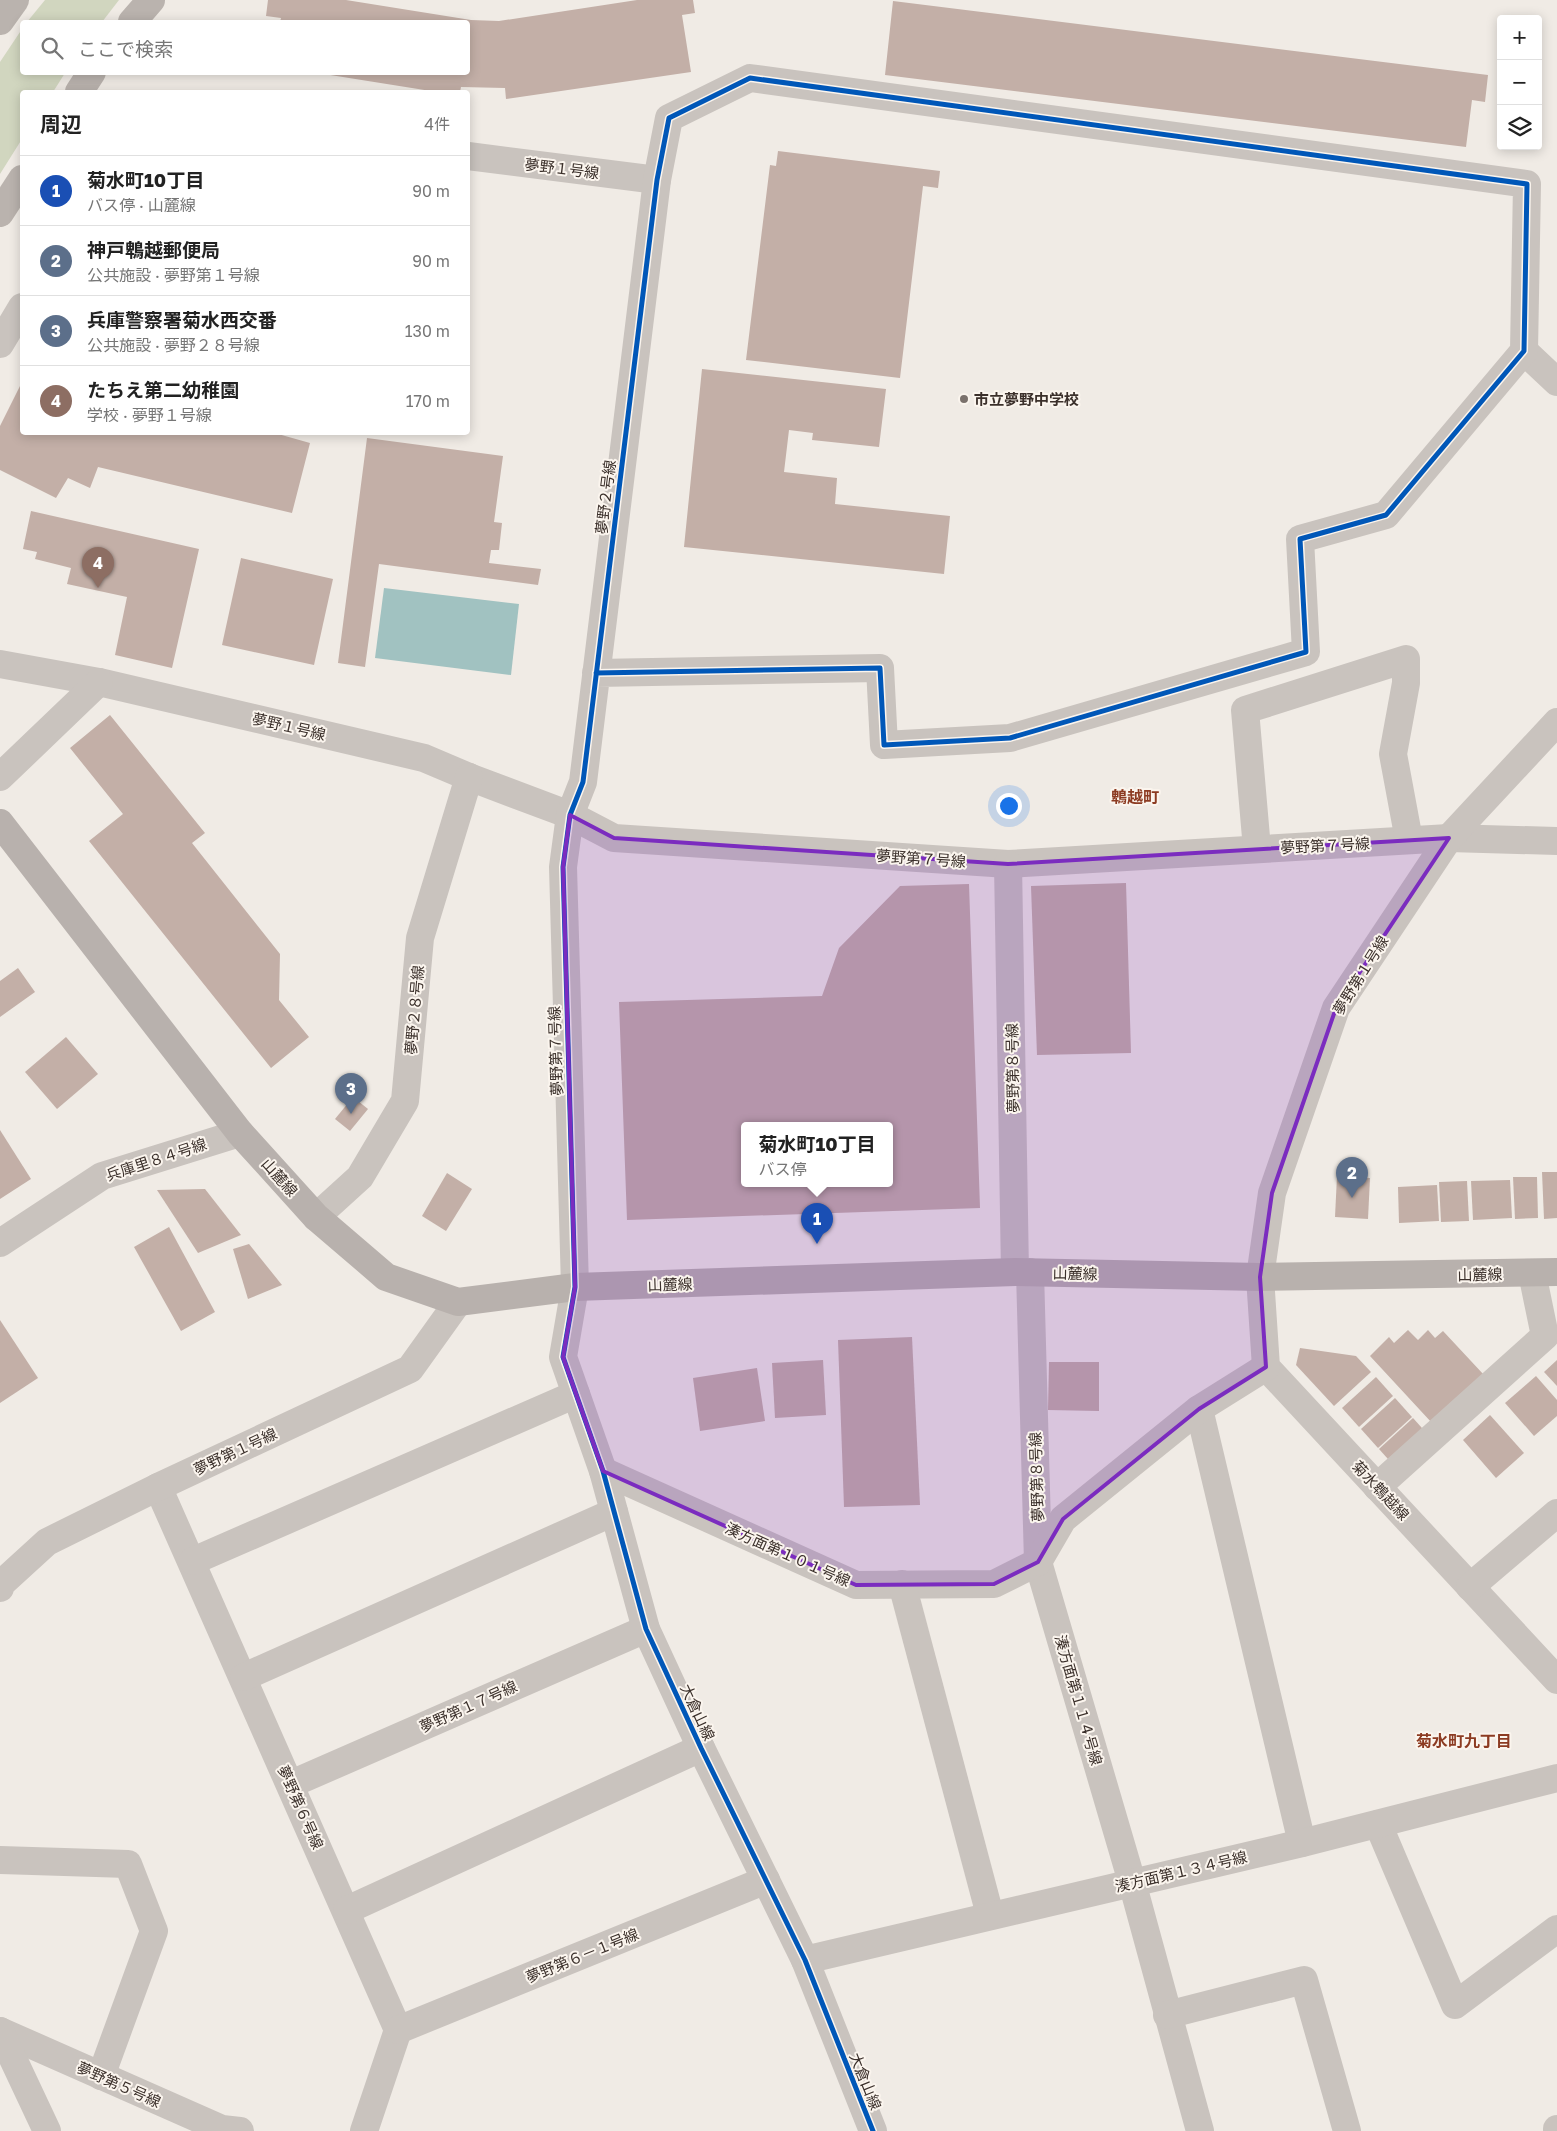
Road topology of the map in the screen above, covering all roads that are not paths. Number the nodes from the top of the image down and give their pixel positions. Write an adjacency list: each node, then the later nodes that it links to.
1 (14, 0): 4 (street)
2 (150, 0): 3 (street)
3 (134, 20)
4 (0, 21)
5 (90, 75): 6 (street)
6 (80, 90)
7 (470, 156): 8 (street, 夢野１号線)
8 (657, 180): 13 (street, 夢野２号線); 16 (street, 夢野２号線)
9 (20, 182): 10 (street)
10 (0, 213)
11 (20, 310): 12 (street)
12 (0, 344)
13 (1524, 351): 14 (street); 16 (street)
14 (1557, 382)
15 (0, 664): 17 (street, 夢野１号線)
16 (596, 673): 21 (street, 夢野２号線)
17 (99, 682): 19 (street); 20 (street, 夢野１号線)
18 (1557, 722): 23 (street, 夢野第１号線)
19 (0, 777)
20 (469, 777): 21 (street, 夢野１号線); 29 (street, 夢野２８号線)
21 (570, 815): 27 (street, 夢野第７号線); 34 (street, 夢野第７号線)
22 (0, 822): 28 (main road, 山麓線)
23 (1449, 838): 24 (street, 夢野第７号線); 25 (street, 夢野第７号線); 33 (street, 夢野第１号線)
24 (1408, 840): 26 (street, 夢野第７号線); 26 (street)
25 (1557, 840)
26 (1257, 849): 27 (street, 夢野第７号線)
27 (1008, 864): 31 (street, 夢野第８号線)
28 (240, 1132): 29 (main road, 山麓線); 30 (street, 兵庫里８４号線)
29 (316, 1217): 35 (main road, 山麓線)
30 (0, 1243)
31 (1023, 1272): 33 (main road, 山麓線); 34 (main road, 山麓線); 45 (street, 夢野第８号線)
32 (1545, 1273): 33 (main road, 山麓線); 40 (street)
33 (1260, 1277): 36 (street)
34 (575, 1287): 35 (main road, 山麓線); 37 (street, 大倉山線)
35 (458, 1302): 41 (street, 夢野第１号線)
36 (1266, 1367): 38 (street); 40 (street, 菊水鵯越線)
37 (576, 1394): 39 (street, 大倉山線); 44 (street)
38 (1200, 1409): 45 (street); 56 (street)
39 (603, 1471): 42 (street, 大倉山線); 46 (street, 湊方面第１０１号線)
40 (1377, 1486): 47 (street, 菊水鵯越線)
41 (158, 1487): 44 (street, 夢野第６号線); 48 (street, 夢野第１号線)
42 (614, 1512): 49 (street, 大倉山線); 51 (street)
43 (1557, 1513): 47 (street)
44 (193, 1561): 51 (street, 夢野第６号線)
45 (1038, 1562): 46 (street, 湊方面第１０１号線); 59 (street, 湊方面第１１４号線)
46 (902, 1584): 61 (street)
47 (1470, 1587): 50 (street, 菊水鵯越線)
48 (0, 1588)
49 (646, 1628): 52 (street, 大倉山線); 54 (street, 夢野第１７号線)
50 (1556, 1676)
51 (244, 1677): 54 (street, 夢野第６号線)
52 (701, 1748): 58 (street, 大倉山線); 60 (street)
53 (1557, 1778): 55 (street, 湊方面第１３４号線)
54 (291, 1784): 60 (street, 夢野第６号線)
55 (1378, 1824): 56 (street, 湊方面第１３４号線); 62 (street)
56 (1302, 1843): 59 (street, 湊方面第１３４号線)
57 (0, 1860): 67 (street)
58 (766, 1880): 63 (street, 大倉山線); 65 (street, 夢野第６－１号線)
59 (1132, 1882): 61 (street, 湊方面第１３４号線); 64 (street, 湊方面第１１４号線)
60 (347, 1910): 65 (street, 夢野第６号線)
61 (990, 1915): 63 (street, 湊方面第１３４号線)
62 (1557, 1929)
63 (805, 1960): 71 (street, 大倉山線)
64 (1167, 2015): 72 (street, 湊方面第１１４号線); 73 (street)
65 (398, 2030): 70 (street)
66 (0, 2031): 67 (street, 夢野第５号線); 68 (street)
67 (101, 2076): 69 (street, 夢野第５号線)
68 (47, 2131)
69 (240, 2131)
70 (364, 2131)
71 (873, 2131)
72 (1200, 2131)
73 (1347, 2131)

